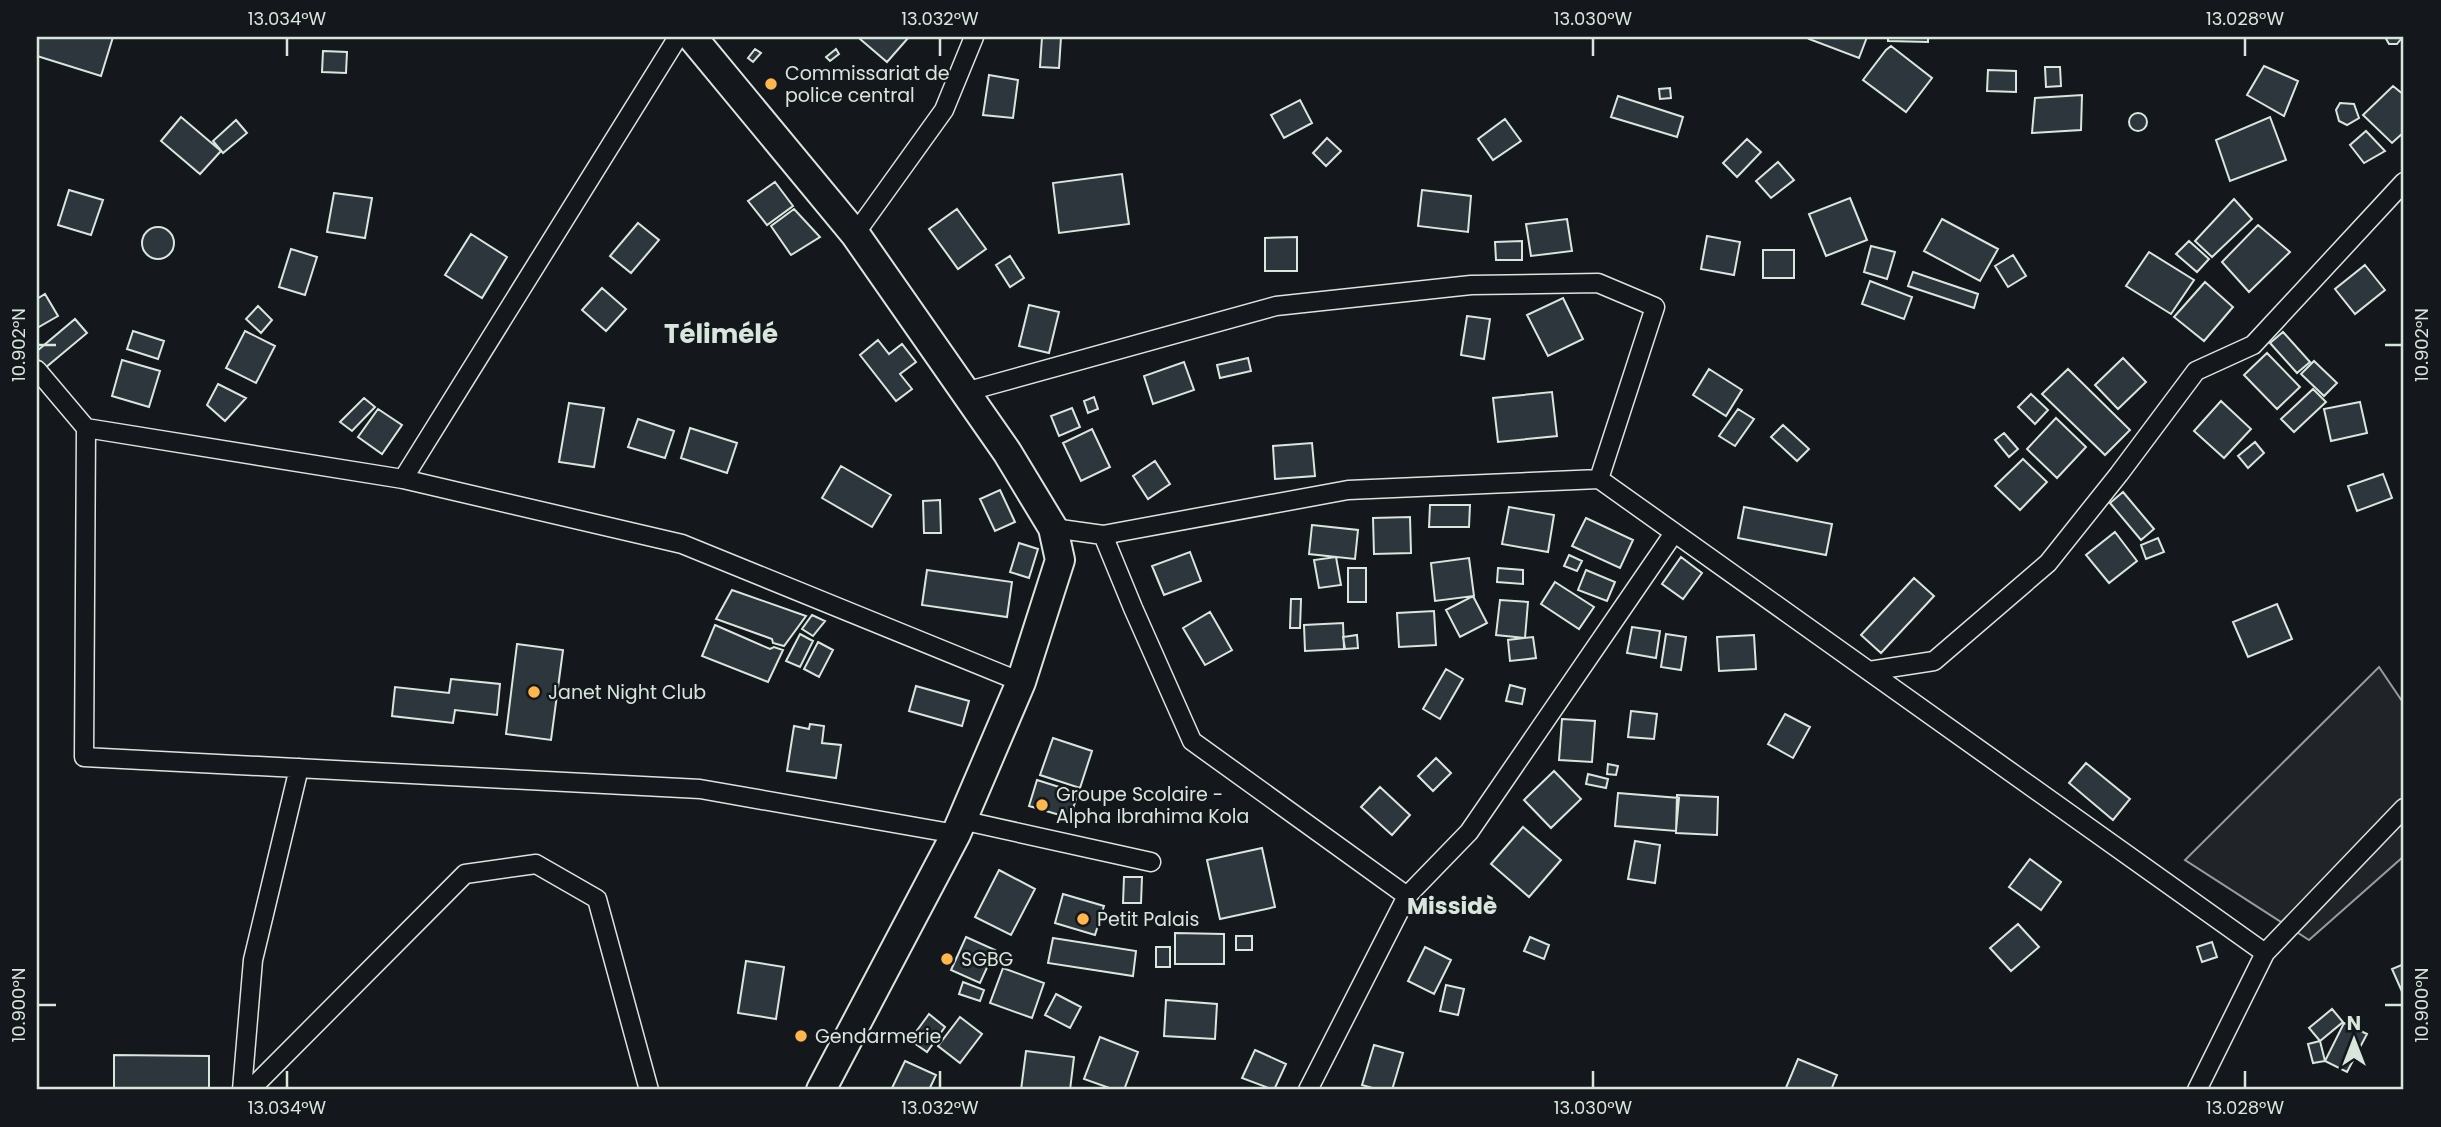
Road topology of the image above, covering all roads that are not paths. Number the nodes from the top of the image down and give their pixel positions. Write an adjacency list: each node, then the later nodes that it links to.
1 (678, 37): 9 (street)
2 (692, 37): 5 (main road)
3 (974, 37): 5 (street)
4 (2404, 182): 14 (street)
5 (855, 234): 7 (main road)
6 (37, 370): 8 (street)
7 (965, 392): 10 (street); 11 (main road)
8 (86, 428): 9 (street); 16 (street)
9 (402, 478): 15 (street)
10 (1599, 479): 12 (street); 13 (street)
11 (1053, 528): 13 (street); 15 (main road)
12 (1675, 533): 14 (street); 20 (street)
13 (1103, 535): 20 (street)
14 (1869, 671): 21 (street)
15 (1021, 682): 18 (main road)
16 (299, 768): 18 (street); 22 (street)
17 (2404, 808): 21 (street)
18 (959, 827): 19 (street); 25 (main road)
19 (1151, 862)
20 (1408, 896): 26 (street)
21 (2265, 953): 27 (street)
22 (242, 1090)
23 (250, 1090): 24 (street)
24 (649, 1090)
25 (821, 1090)
26 (1308, 1090)
27 (2197, 1090)

